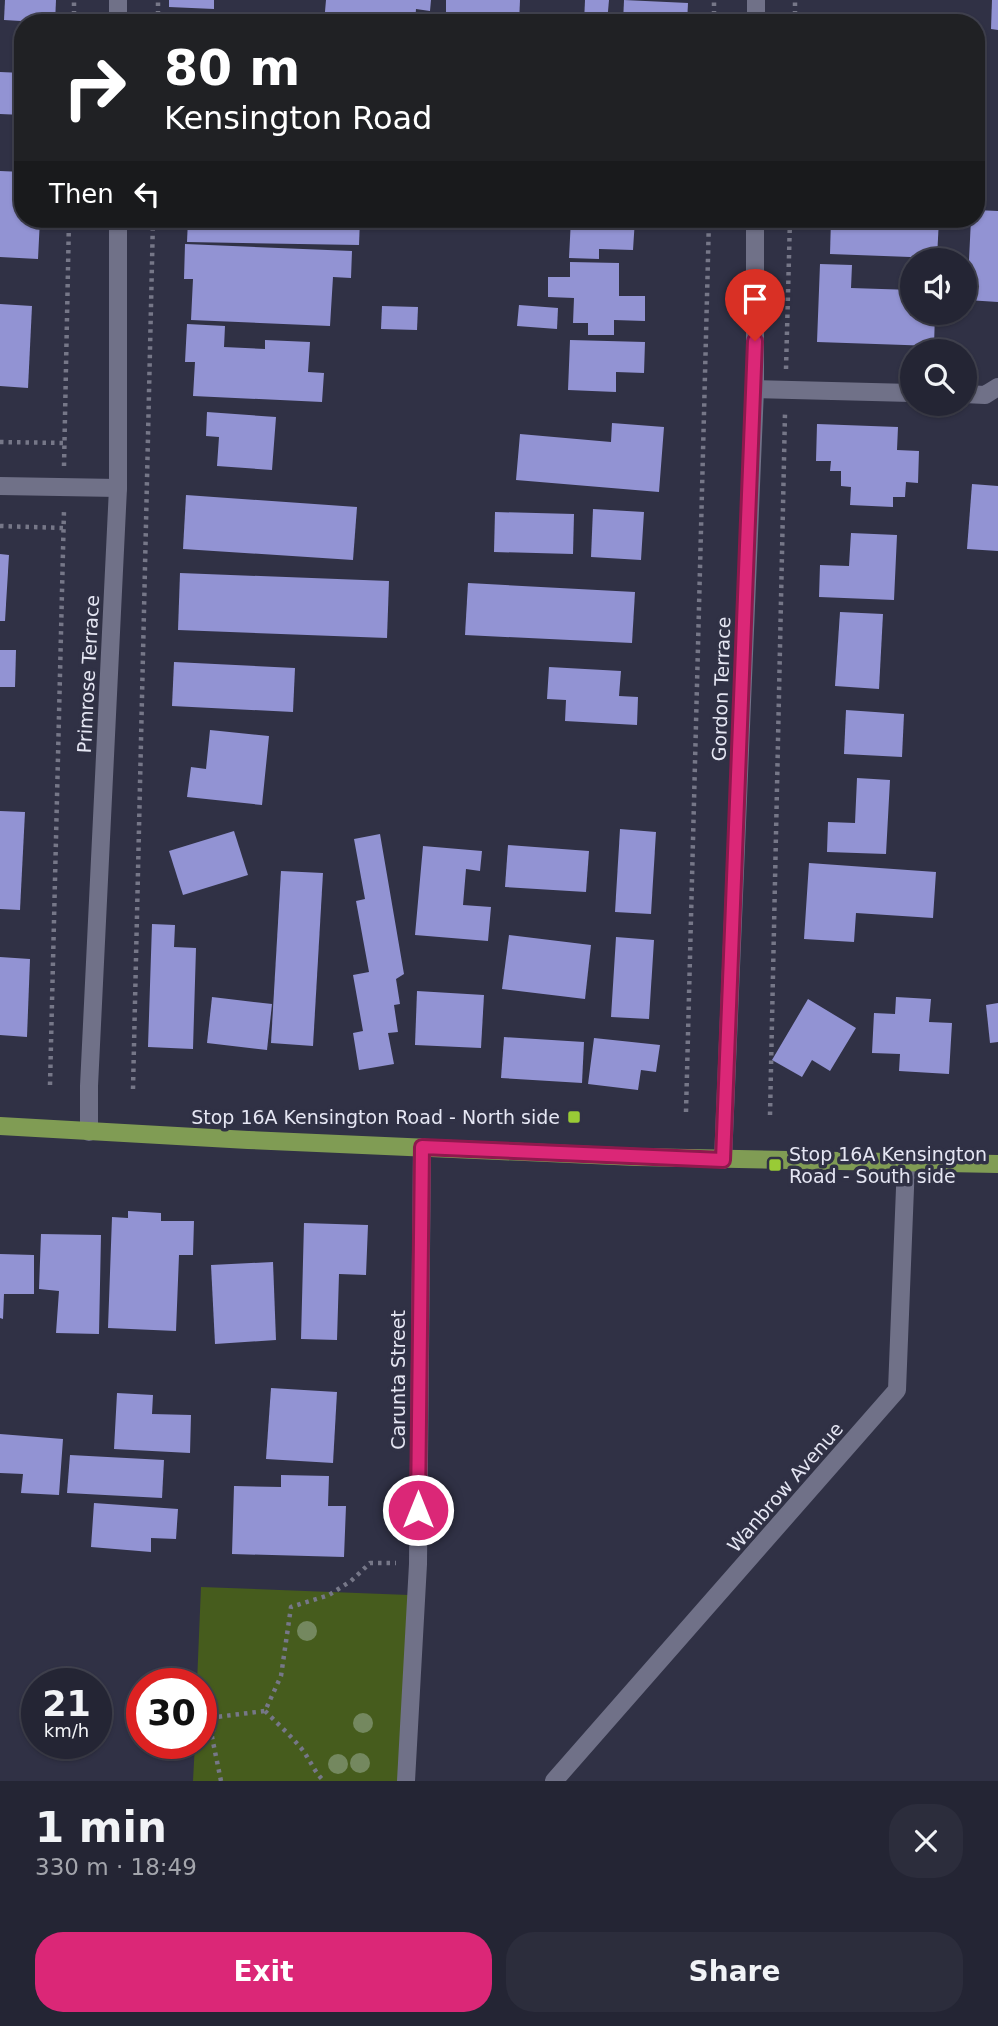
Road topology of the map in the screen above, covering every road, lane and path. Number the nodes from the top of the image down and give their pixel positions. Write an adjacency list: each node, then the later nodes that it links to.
1 (69, 228): 12 (path)
2 (118, 228): 14 (street, Primrose Terrace)
3 (153, 228): 17 (path)
4 (709, 228): 18 (path)
5 (755, 228): 8 (street, Gordon Terrace)
6 (790, 228): 9 (path)
7 (998, 387): 11 (street)
8 (755, 389): 9 (street); 23 (street, Gordon Terrace)
9 (786, 390): 10 (street); 19 (path)
10 (900, 393)
11 (977, 395)
12 (0, 442)
13 (0, 486): 14 (street)
14 (118, 488): 21 (street, Primrose Terrace)
15 (0, 526): 16 (path)
16 (50, 1084)
17 (133, 1089)
18 (686, 1112)
19 (770, 1115)
20 (0, 1126): 21 (main road)
21 (89, 1132): 22 (main road)
22 (422, 1147): 23 (main road); 26 (street, Carunta Street)
23 (723, 1160): 24 (main road)
24 (906, 1163): 25 (main road); 31 (street, Wanbrow Avenue)
25 (998, 1164)
26 (418, 1564): 27 (path); 30 (street, Carunta Street)
27 (265, 1711): 28 (path); 29 (path)
28 (222, 1781)
29 (324, 1781)
30 (406, 1781)
31 (554, 1781)

